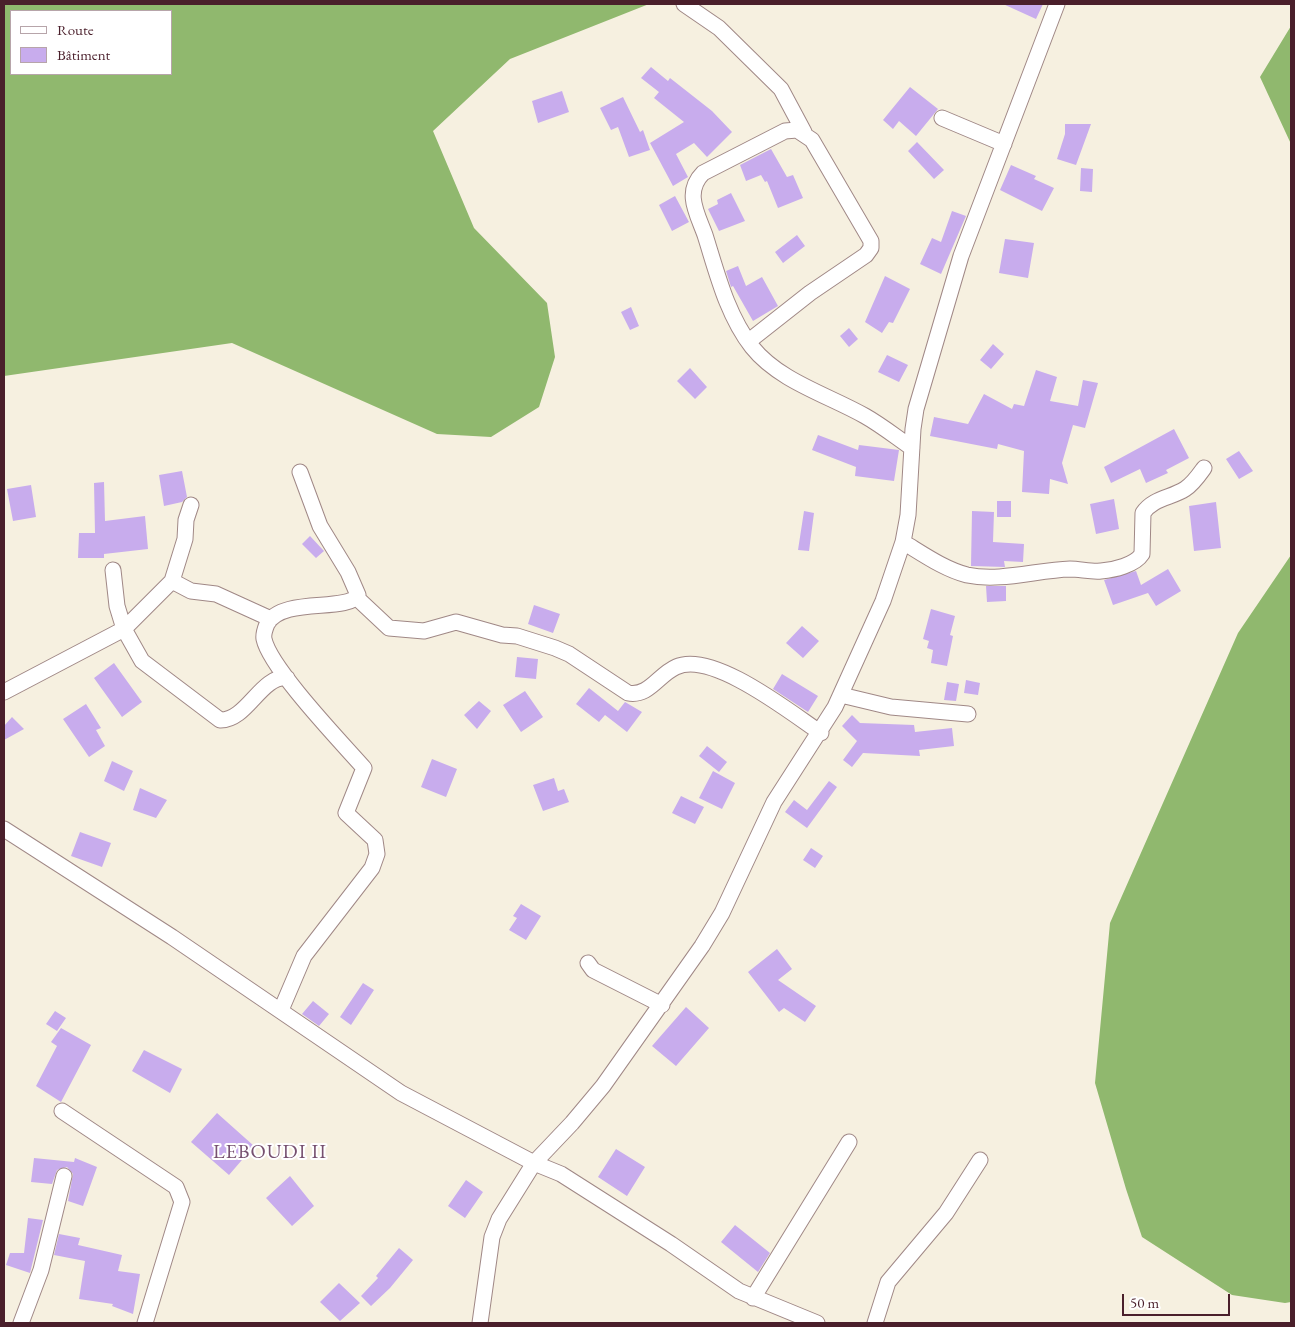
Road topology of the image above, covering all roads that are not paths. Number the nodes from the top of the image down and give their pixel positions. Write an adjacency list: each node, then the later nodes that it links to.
1 (684, 4): 4 (street)
2 (1057, 4): 5 (street)
3 (942, 118): 5 (street)
4 (804, 132): 6 (street); 6 (street)
5 (1004, 144): 7 (street)
6 (749, 341): 7 (street)
7 (912, 448): 11 (street)
8 (1204, 468): 11 (street)
9 (300, 472): 14 (street)
10 (191, 505): 13 (street)
11 (903, 542): 19 (street)
12 (113, 570): 16 (street)
13 (172, 581): 15 (street); 16 (street)
14 (356, 598): 15 (street); 21 (street)
15 (271, 618): 17 (street)
16 (124, 630): 17 (street); 18 (street)
17 (287, 678): 25 (street)
18 (4, 692)
19 (841, 695): 20 (street); 21 (street)
20 (968, 714)
21 (821, 733): 24 (street)
22 (4, 829): 25 (street)
23 (588, 963): 24 (street)
24 (662, 1005): 29 (street)
25 (281, 1010): 29 (street)
26 (62, 1111): 33 (street)
27 (849, 1142): 31 (street)
28 (980, 1160): 36 (street)
29 (534, 1163): 31 (street); 34 (street)
30 (64, 1176): 32 (street)
31 (753, 1298): 35 (street)
32 (21, 1323)
33 (145, 1323)
34 (480, 1323)
35 (817, 1323)
36 (875, 1323)

